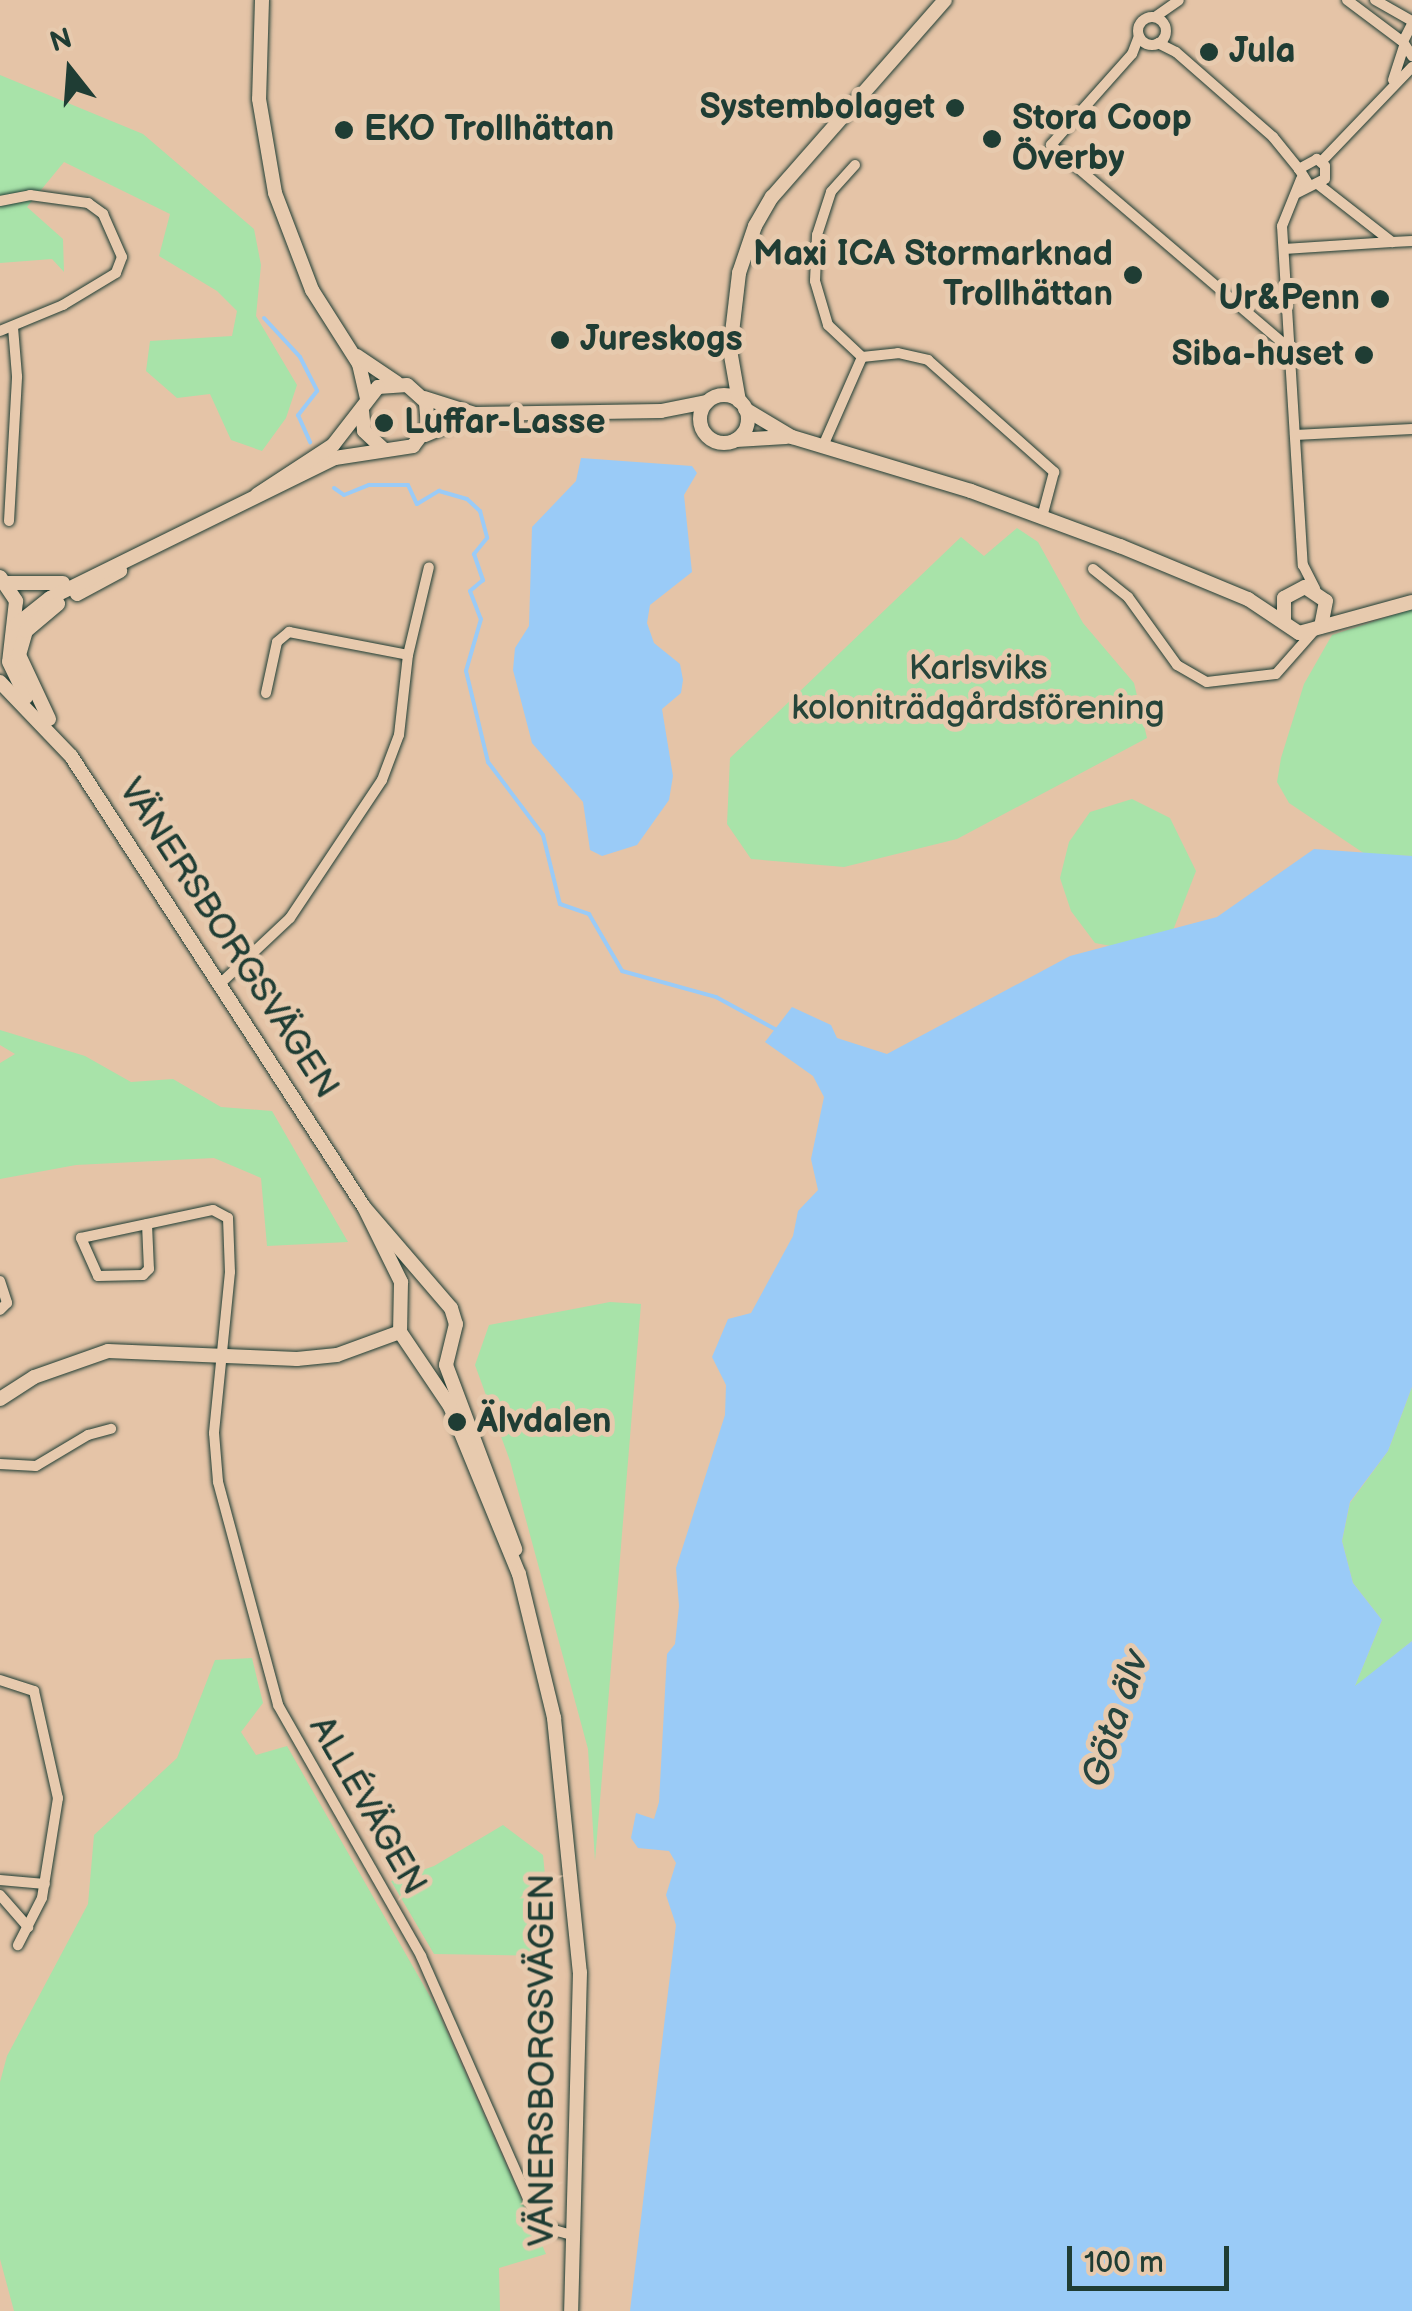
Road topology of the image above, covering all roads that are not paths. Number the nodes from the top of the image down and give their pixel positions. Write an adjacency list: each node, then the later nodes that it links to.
1 (262, 0): 28 (main road)
2 (945, 0): 27 (main road)
3 (1178, 0): 6 (street); 8 (street)
4 (1347, 0): 10 (street)
5 (1375, 0): 7 (street)
6 (1154, 17): 8 (street); 9 (street)
7 (1412, 23): 10 (street)
8 (1166, 29): 9 (street); 11 (street)
9 (1149, 41): 11 (street); 26 (street)
10 (1406, 48): 13 (street)
11 (1176, 52): 14 (street)
12 (1412, 67): 13 (street)
13 (1392, 81): 15 (street)
14 (1291, 153): 15 (street); 18 (street)
15 (1315, 160): 17 (street); 18 (street)
16 (855, 165): 29 (street)
17 (1326, 174): 18 (street); 19 (street)
18 (1307, 180): 19 (street); 23 (street)
19 (1334, 192): 22 (street)
20 (0, 201): 24 (street)
21 (1412, 240): 22 (street)
22 (1392, 242): 23 (street)
23 (1284, 249): 26 (street)
24 (13, 327): 25 (street); 47 (street)
25 (0, 330)
26 (1290, 349): 39 (street)
27 (730, 350): 32 (main road); 34 (main road)
28 (352, 352): 30 (main road); 33 (main road)
29 (862, 357): 43 (street); 46 (street)
30 (397, 383): 31 (main road); 33 (main road)
31 (423, 397): 36 (main road); 40 (main road)
32 (709, 401): 34 (main road); 35 (main road); 38 (main road)
33 (364, 404): 44 (main road); 45 (main road)
34 (742, 405): 41 (main road); 42 (main road)
35 (660, 411): 36 (main road); 38 (main road)
36 (475, 414): 40 (main road)
37 (1412, 428): 39 (street)
38 (702, 430): 42 (main road)
39 (1295, 435): 49 (street)
40 (424, 436): 44 (main road)
41 (792, 437): 42 (main road); 43 (main road)
42 (736, 440)
43 (823, 446): 46 (main road)
44 (382, 448): 45 (main road)
45 (257, 495): 48 (main road)
46 (1042, 517): 56 (main road)
47 (9, 521)
48 (136, 558): 52 (main road); 68 (main road)
49 (1304, 565): 54 (street); 55 (street)
50 (429, 567): 64 (street)
51 (1094, 569): 63 (street)
52 (93, 576): 53 (main road); 59 (main road)
53 (3, 580): 59 (main road)
54 (1291, 591): 55 (main road); 56 (main road); 60 (main road)
55 (1321, 595): 58 (main road); 61 (main road)
56 (1248, 599): 60 (main road)
57 (1412, 602): 58 (main road)
58 (1363, 611): 61 (main road)
59 (16, 625): 62 (main road, VÄNERSBORGSVÄGEN)
60 (1287, 626): 61 (main road); 63 (street)
61 (1317, 630): 63 (street)
62 (4, 644): 67 (main road, VÄNERSBORGSVÄGEN)
63 (1299, 646)
64 (408, 655): 66 (street); 69 (street)
65 (0, 682): 67 (main road, VÄNERSBORGSVÄGEN)
66 (266, 693)
67 (34, 711): 68 (main road, VÄNERSBORGSVÄGEN)
68 (57, 738): 69 (main road, VÄNERSBORGSVÄGEN)
69 (222, 982): 70 (main road, VÄNERSBORGSVÄGEN)
70 (364, 1207): 73 (main road, VÄNERSBORGSVÄGEN); 74 (main road, VÄNERSBORGSVÄGEN)
71 (148, 1224): 71 (street); 79 (street)
72 (0, 1281): 75 (street)
73 (435, 1296): 74 (main road); 77 (main road, VÄNERSBORGSVÄGEN)
74 (403, 1308): 76 (main road, VÄNERSBORGSVÄGEN)
75 (0, 1310)
76 (400, 1332): 78 (main road, VÄNERSBORGSVÄGEN); 79 (main road)
77 (452, 1338): 78 (main road); 83 (main road, VÄNERSBORGSVÄGEN)
78 (414, 1348): 83 (main road, VÄNERSBORGSVÄGEN)
79 (223, 1356): 80 (main road); 90 (street, ALLÉVÄGEN)
80 (0, 1398)
81 (110, 1430): 82 (street)
82 (0, 1464)
83 (518, 1574): 90 (main road, VÄNERSBORGSVÄGEN)
84 (0, 1680): 86 (street)
85 (0, 1880): 86 (street)
86 (45, 1884): 88 (street)
87 (0, 1896): 88 (street)
88 (28, 1926): 89 (street)
89 (18, 1945)
90 (576, 2236): 91 (main road, VÄNERSBORGSVÄGEN)
91 (572, 2311)

